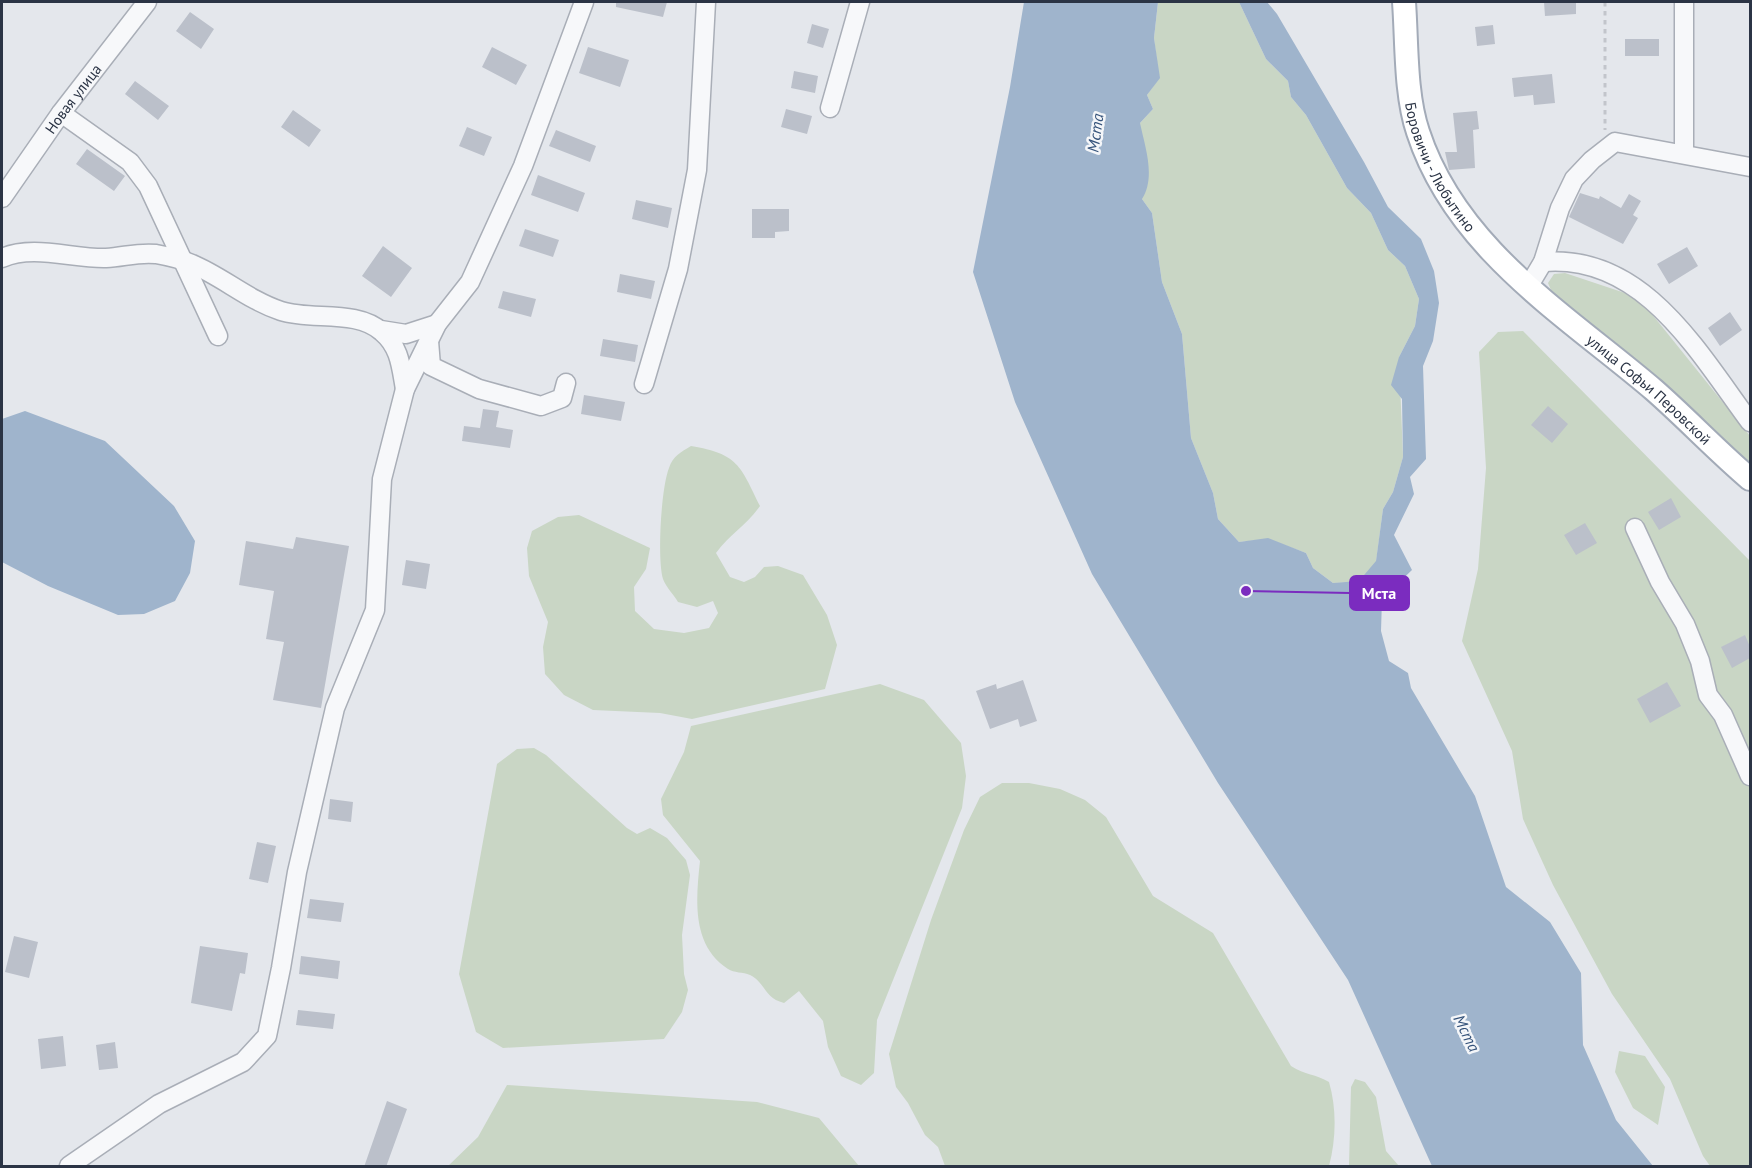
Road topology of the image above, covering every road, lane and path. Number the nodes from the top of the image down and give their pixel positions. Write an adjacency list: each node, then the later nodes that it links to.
1 (147, 2): 9 (street, Новая улица)
2 (584, 2): 19 (street)
3 (705, 2): 22 (street)
4 (860, 2): 8 (street)
5 (1404, 2): 17 (main road, Боровичи - Любытино)
6 (1605, 2): 10 (path)
7 (1684, 2): 11 (street)
8 (830, 108)
9 (61, 113): 13 (street, Новая улица); 15 (street)
10 (1605, 150): 11 (street); 16 (street)
11 (1683, 153): 12 (street)
12 (1750, 167)
13 (2, 198)
14 (2, 258): 15 (street)
15 (182, 261): 18 (street); 20 (street)
16 (1543, 262): 17 (street); 24 (street)
17 (1536, 294): 25 (main road, улица Софьи Перовской)
18 (381, 330): 19 (street); 23 (street)
19 (433, 332): 21 (street); 23 (street)
20 (218, 336)
21 (566, 383)
22 (644, 384)
23 (405, 389): 28 (street)
24 (1750, 422)
25 (1750, 479)
26 (1635, 528): 27 (street)
27 (1750, 776)
28 (69, 1167)

